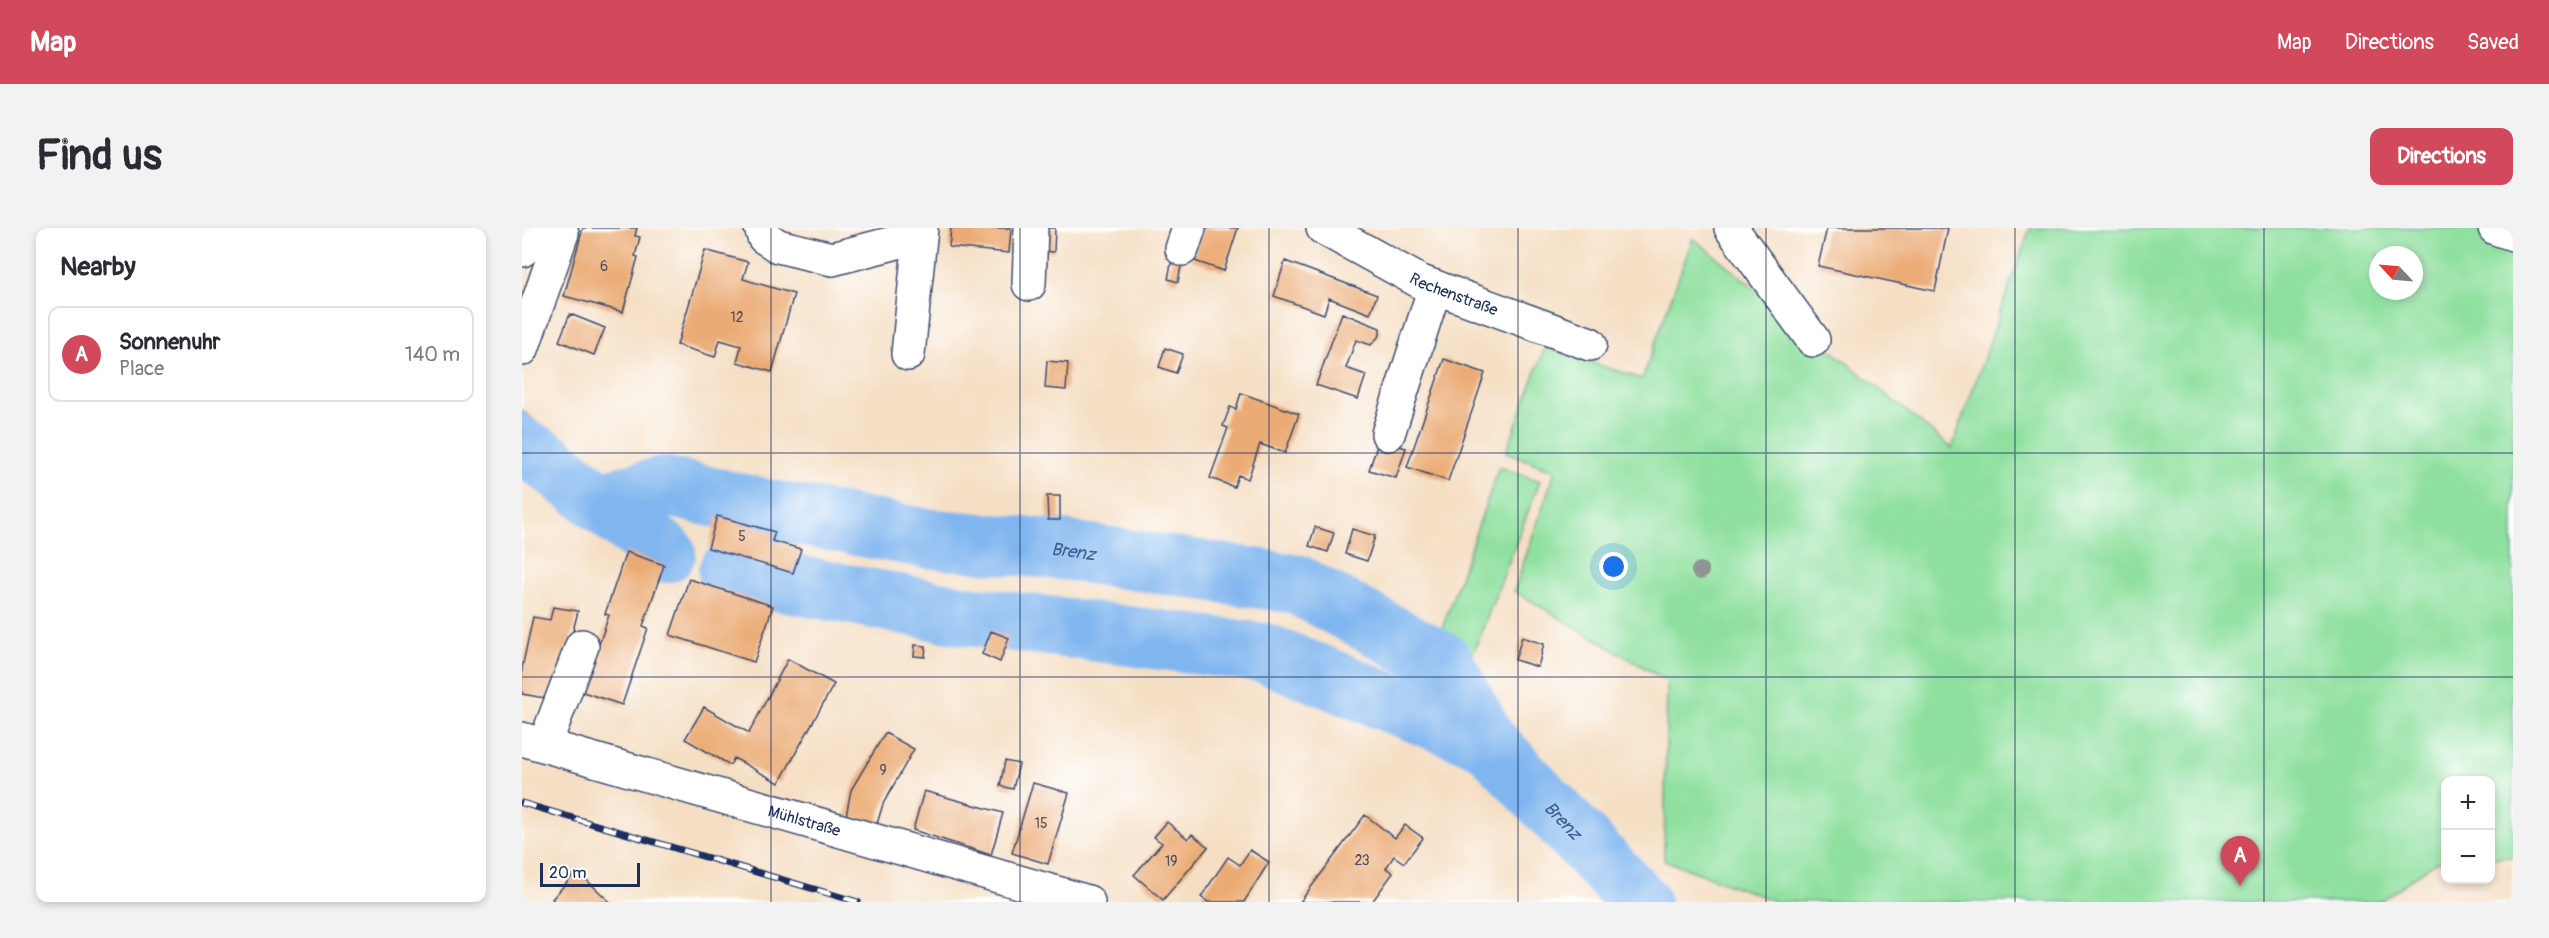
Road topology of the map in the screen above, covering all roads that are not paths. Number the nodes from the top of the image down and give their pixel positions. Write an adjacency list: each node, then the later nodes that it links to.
1 (531, 228): 10 (street)
2 (549, 228): 15 (street)
3 (761, 228): 8 (street)
4 (1031, 228): 11 (street)
5 (1323, 228): 12 (street, Rechenstraße)
6 (1731, 228): 13 (street)
7 (2495, 228): 9 (street)
8 (920, 232): 16 (street)
9 (2513, 234)
10 (522, 250)
11 (1029, 284)
12 (1435, 287): 14 (street, Rechenstraße); 17 (street)
13 (1813, 340)
14 (1590, 344)
15 (522, 349)
16 (908, 354)
17 (1388, 434)
18 (582, 646): 19 (street)
19 (534, 742): 20 (street, Mühlstraße)
20 (1088, 902)

